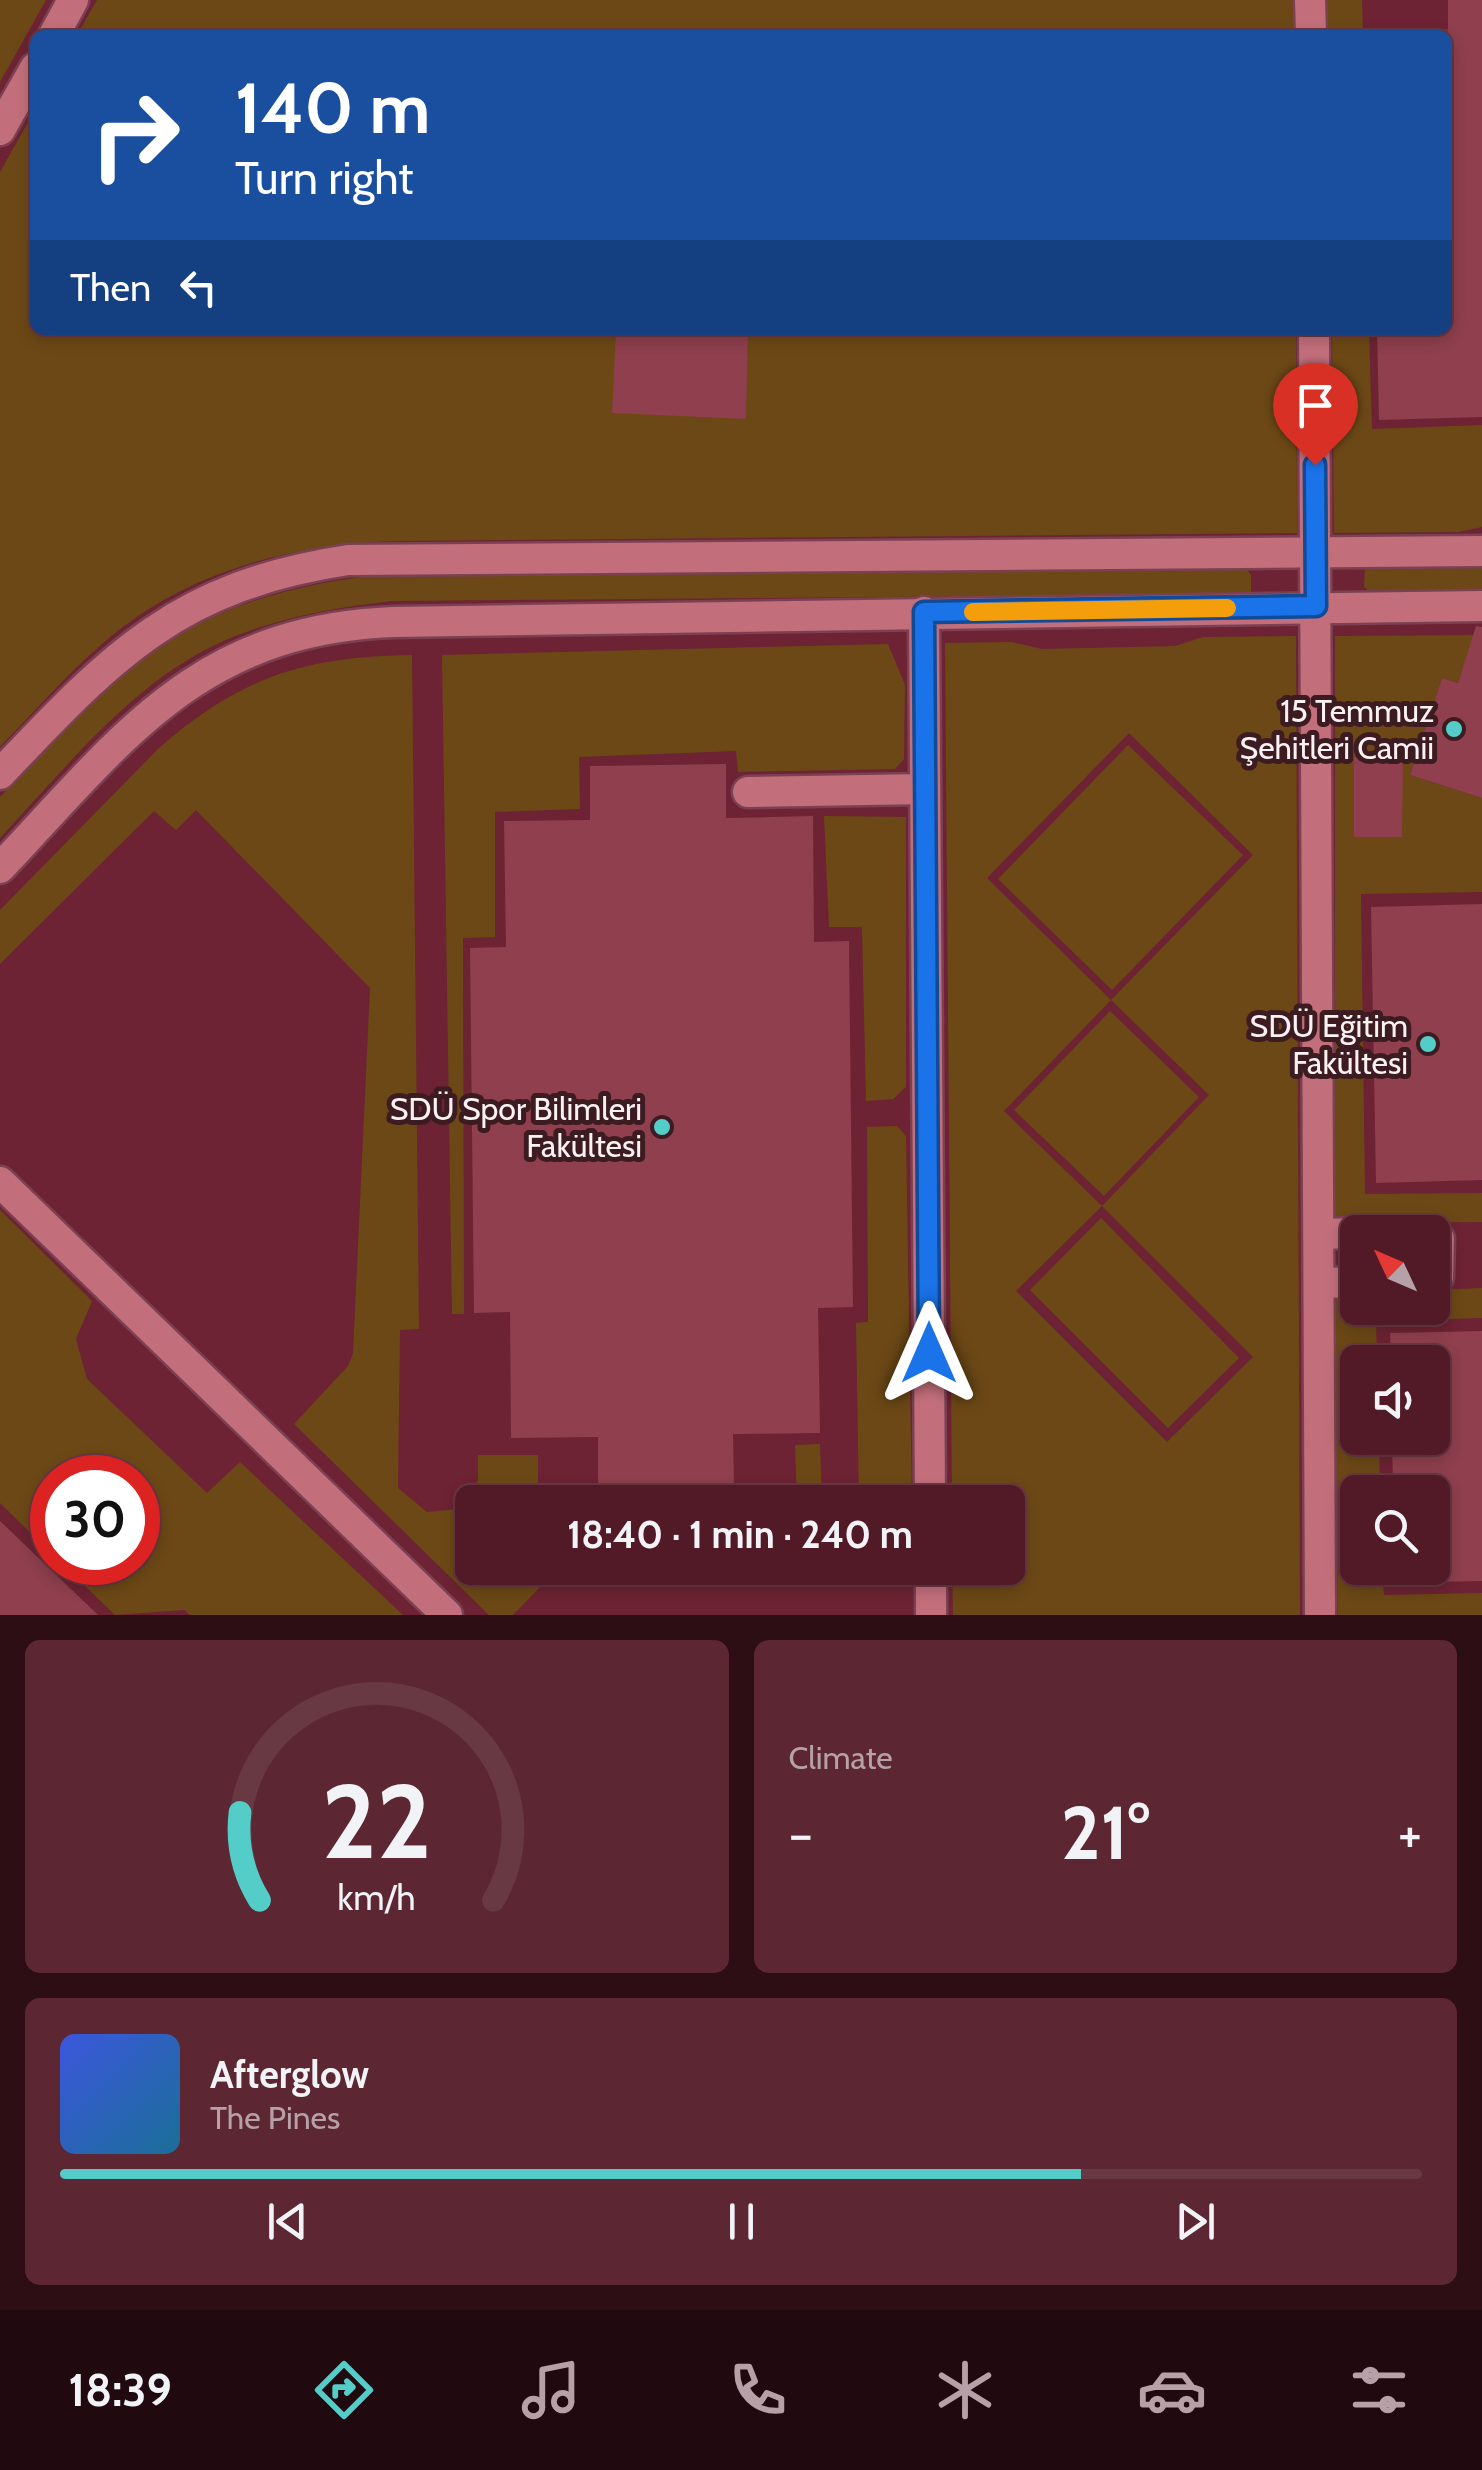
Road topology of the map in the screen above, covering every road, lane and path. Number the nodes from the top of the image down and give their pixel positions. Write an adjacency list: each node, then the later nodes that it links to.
1 (74, 0): 3 (street)
2 (1310, 0): 4 (street)
3 (57, 30)
4 (1311, 30)
5 (30, 77): 6 (street)
6 (0, 130)
7 (1314, 335): 9 (street)
8 (1482, 551): 9 (street)
9 (1315, 552): 10 (street); 13 (street)
10 (1316, 606): 11 (street); 12 (street); 19 (street)
11 (1482, 606)
12 (924, 612): 14 (street); 16 (street)
13 (0, 774)
14 (925, 789): 15 (street); 22 (street)
15 (748, 792)
16 (0, 868)
17 (0, 1182): 24 (street)
18 (1340, 1233): 19 (street)
19 (1319, 1234): 21 (street)
20 (1340, 1282): 21 (street)
21 (1319, 1283): 26 (street)
22 (930, 1485)
23 (931, 1585): 25 (street)
24 (447, 1615)
25 (931, 1615)
26 (1320, 1615)

